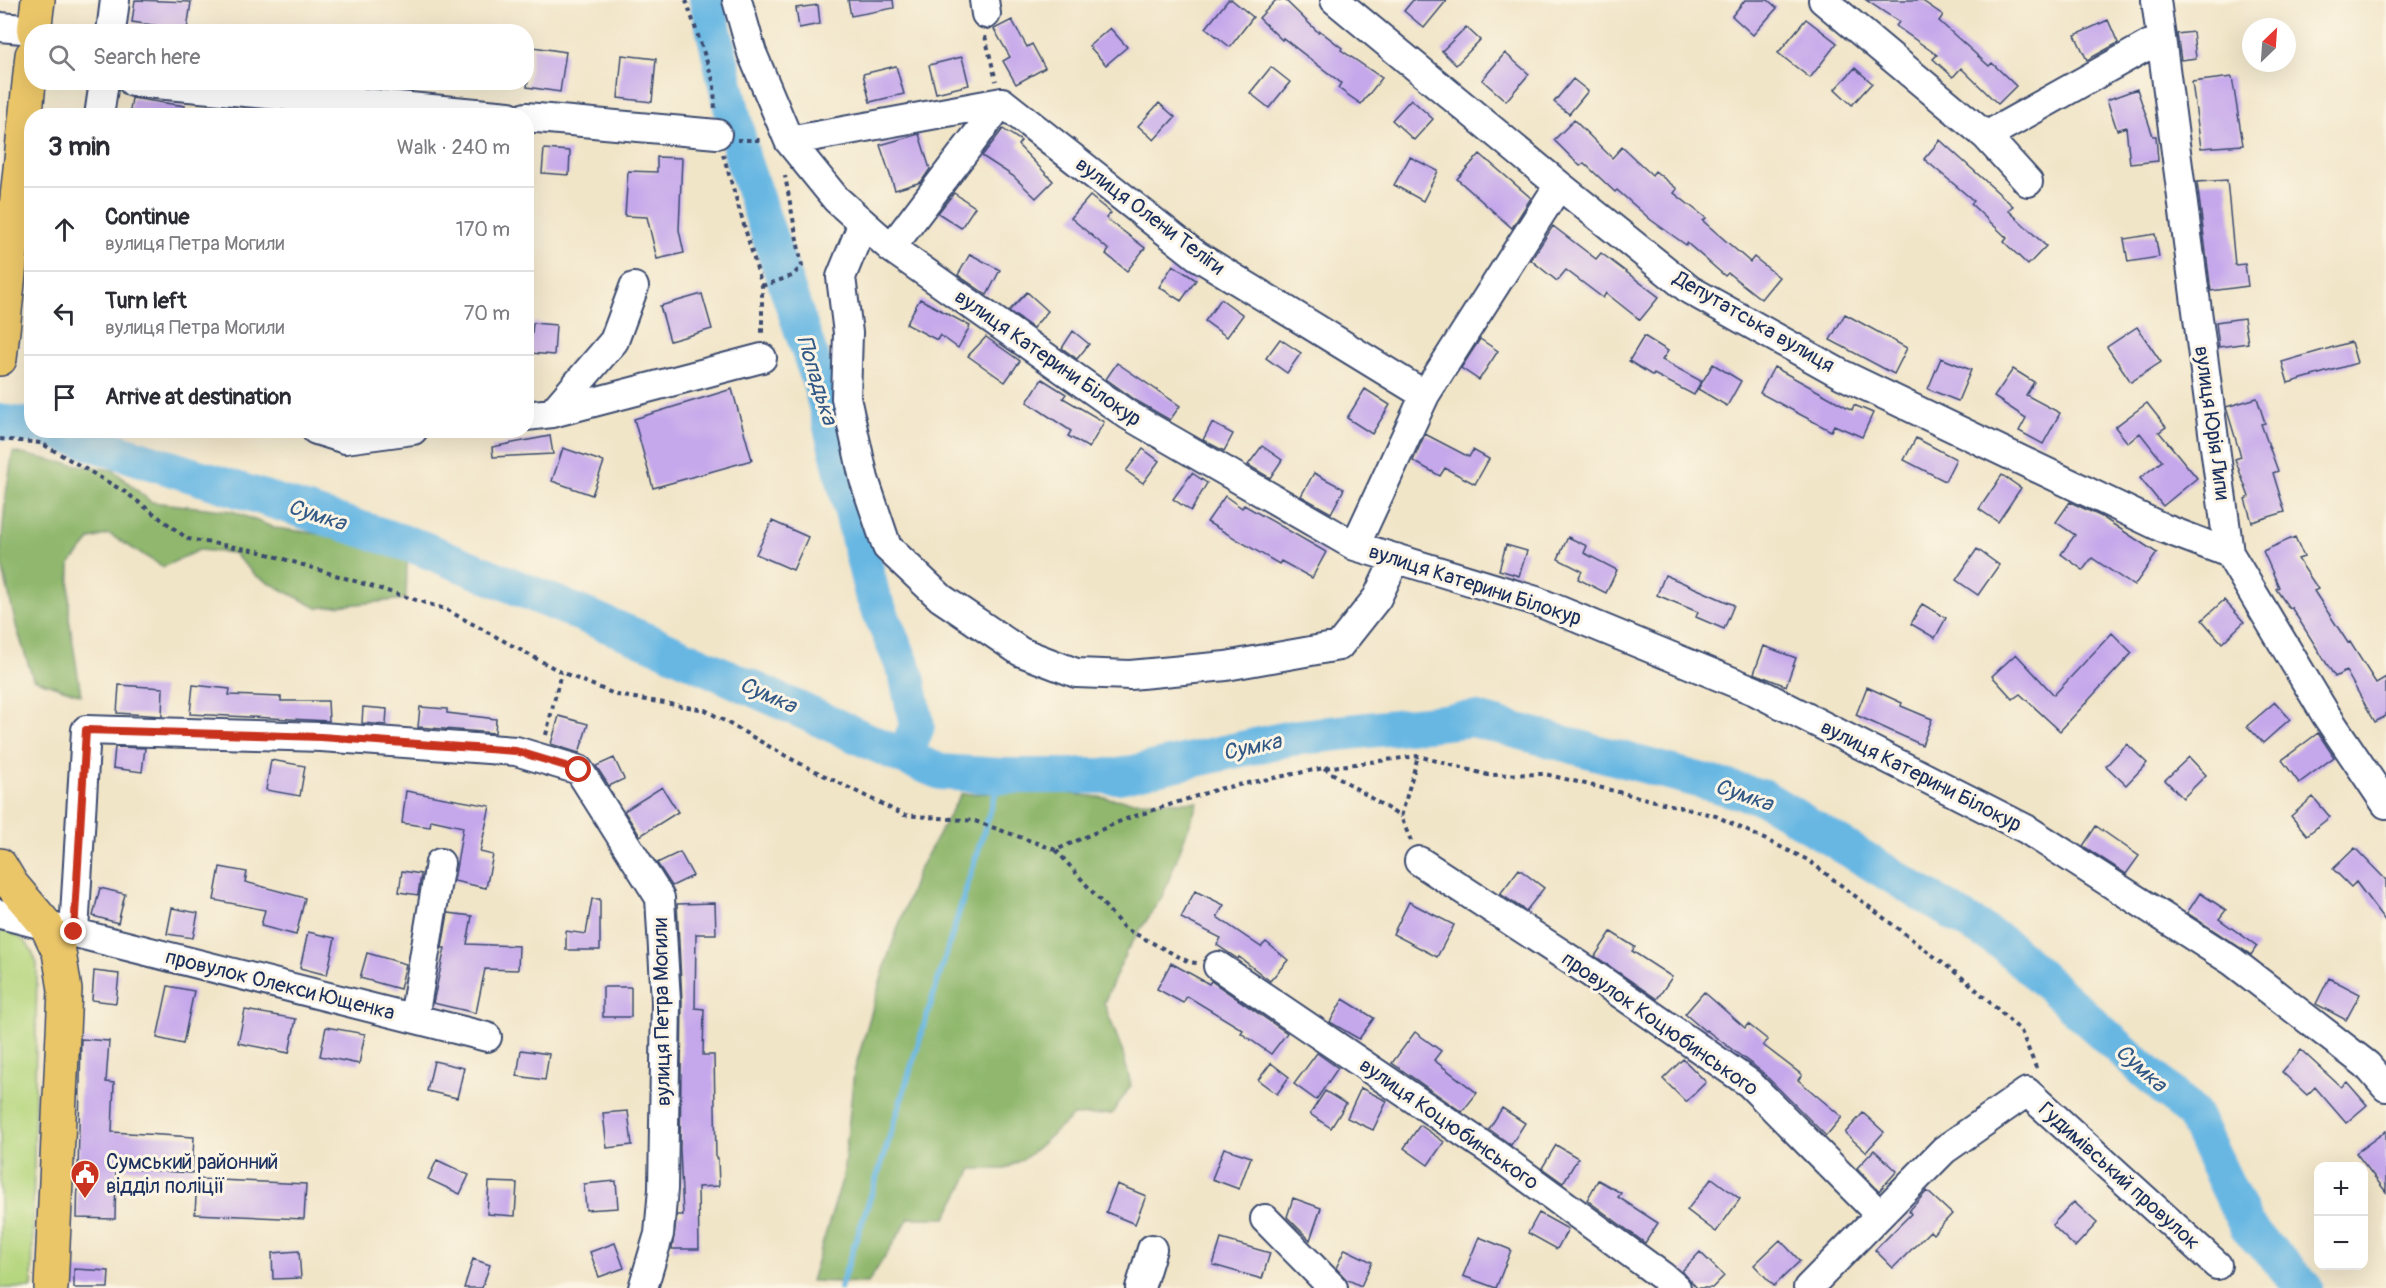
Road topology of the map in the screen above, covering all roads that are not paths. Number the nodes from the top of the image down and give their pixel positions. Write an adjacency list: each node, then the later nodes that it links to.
1 (115, 0): 6 (street)
2 (737, 0): 21 (street, вулиця Катерини Білокур)
3 (1335, 0): 23 (street, Депутатська вулиця)
4 (1823, 0): 20 (street)
5 (2156, 0): 9 (street, вулиця Юрія Липи)
6 (112, 24)
7 (0, 27): 8 (street)
8 (24, 38)
9 (2161, 38): 20 (street); 32 (street, вулиця Юрія Липи)
10 (28, 90): 14 (main road)
11 (103, 90): 15 (street)
12 (221, 90): 16 (street)
13 (1002, 102): 21 (street); 25 (street); 29 (street, вулиця Олени Теліги)
14 (26, 108)
15 (100, 108)
16 (421, 108)
17 (534, 118): 19 (street)
18 (24, 128): 27 (main road)
19 (717, 134)
20 (1986, 136): 22 (street)
21 (789, 141): 24 (street, вулиця Катерини Білокур)
22 (2028, 182)
23 (1559, 185): 29 (street); 32 (street, Депутатська вулиця)
24 (862, 223): 25 (street, вулиця Катерини Білокур); 33 (street)
25 (891, 248): 31 (street, вулиця Катерини Білокур)
26 (634, 287): 30 (street)
27 (0, 356)
28 (762, 358): 30 (street)
29 (1425, 395): 31 (street)
30 (539, 414)
31 (1355, 546): 33 (street, вулиця Катерини Білокур)
32 (2229, 553): 34 (street, вулиця Юрія Липи)
33 (1396, 558): 43 (street, вулиця Катерини Білокур)
34 (2386, 804)
35 (1419, 861): 44 (street, провулок Коцюбинського)
36 (440, 863): 41 (street)
37 (0, 865): 39 (main road)
38 (0, 914): 39 (street, провулок Олекси Ющенка)
39 (60, 928): 41 (street, провулок Олекси Ющенка); 48 (main road); 49 (street, вулиця Петра Могили)
40 (1218, 966): 52 (street, вулиця Коцюбинського)
41 (414, 1018): 42 (street, провулок Олекси Ющенка)
42 (487, 1036)
43 (2386, 1088)
44 (1879, 1214): 47 (street, Гудимівський провулок); 53 (street, Гудимівський провулок)
45 (1265, 1220): 51 (street)
46 (1152, 1248): 50 (street)
47 (2217, 1265)
48 (51, 1288)
49 (643, 1288)
50 (1140, 1288)
51 (1333, 1288)
52 (1676, 1288)
53 (1808, 1288)

